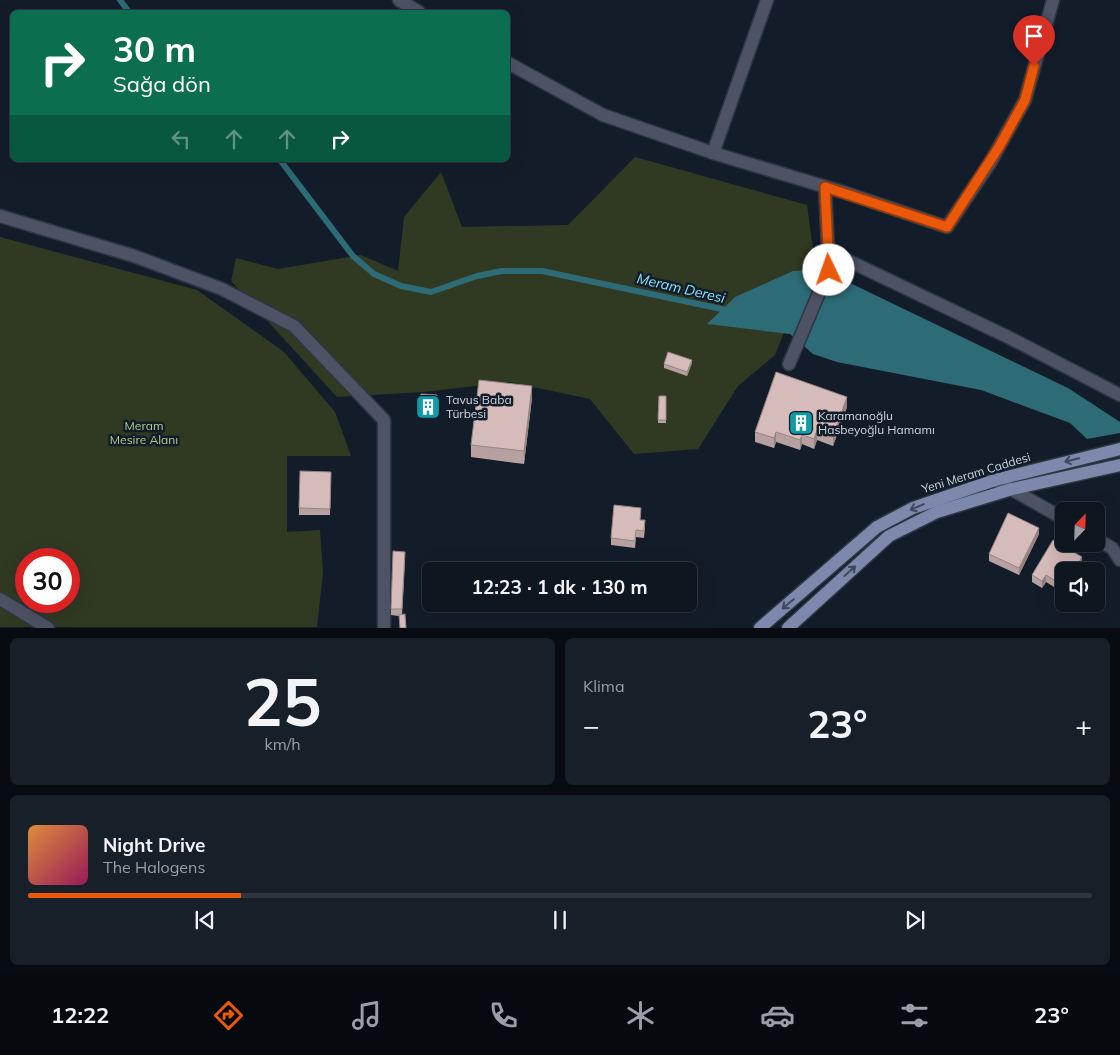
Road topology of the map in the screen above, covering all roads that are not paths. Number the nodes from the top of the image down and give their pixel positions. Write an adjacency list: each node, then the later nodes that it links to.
1 (399, 0): 4 (street)
2 (767, 0): 6 (street)
3 (1053, 0): 7 (street)
4 (415, 10)
5 (510, 64): 6 (street)
6 (713, 154): 7 (street)
7 (825, 187): 9 (street)
8 (0, 216): 21 (street)
9 (828, 251): 10 (street); 11 (street)
10 (789, 364)
11 (1120, 395)
12 (1120, 449): 14 (main road, Yeni Meram Caddesi, one-way to 14)
13 (1120, 465): 15 (main road, Yeni Meram Caddesi)
14 (995, 480): 15 (street); 22 (main road, Yeni Meram Caddesi, one-way to 22)
15 (1012, 489): 16 (street); 23 (main road, Yeni Meram Caddesi, one-way to 15)
16 (1055, 514)
17 (1105, 544): 18 (street)
18 (1120, 560)
19 (0, 599): 20 (street)
20 (48, 628)
21 (384, 628)
22 (760, 628)
23 (788, 628)

